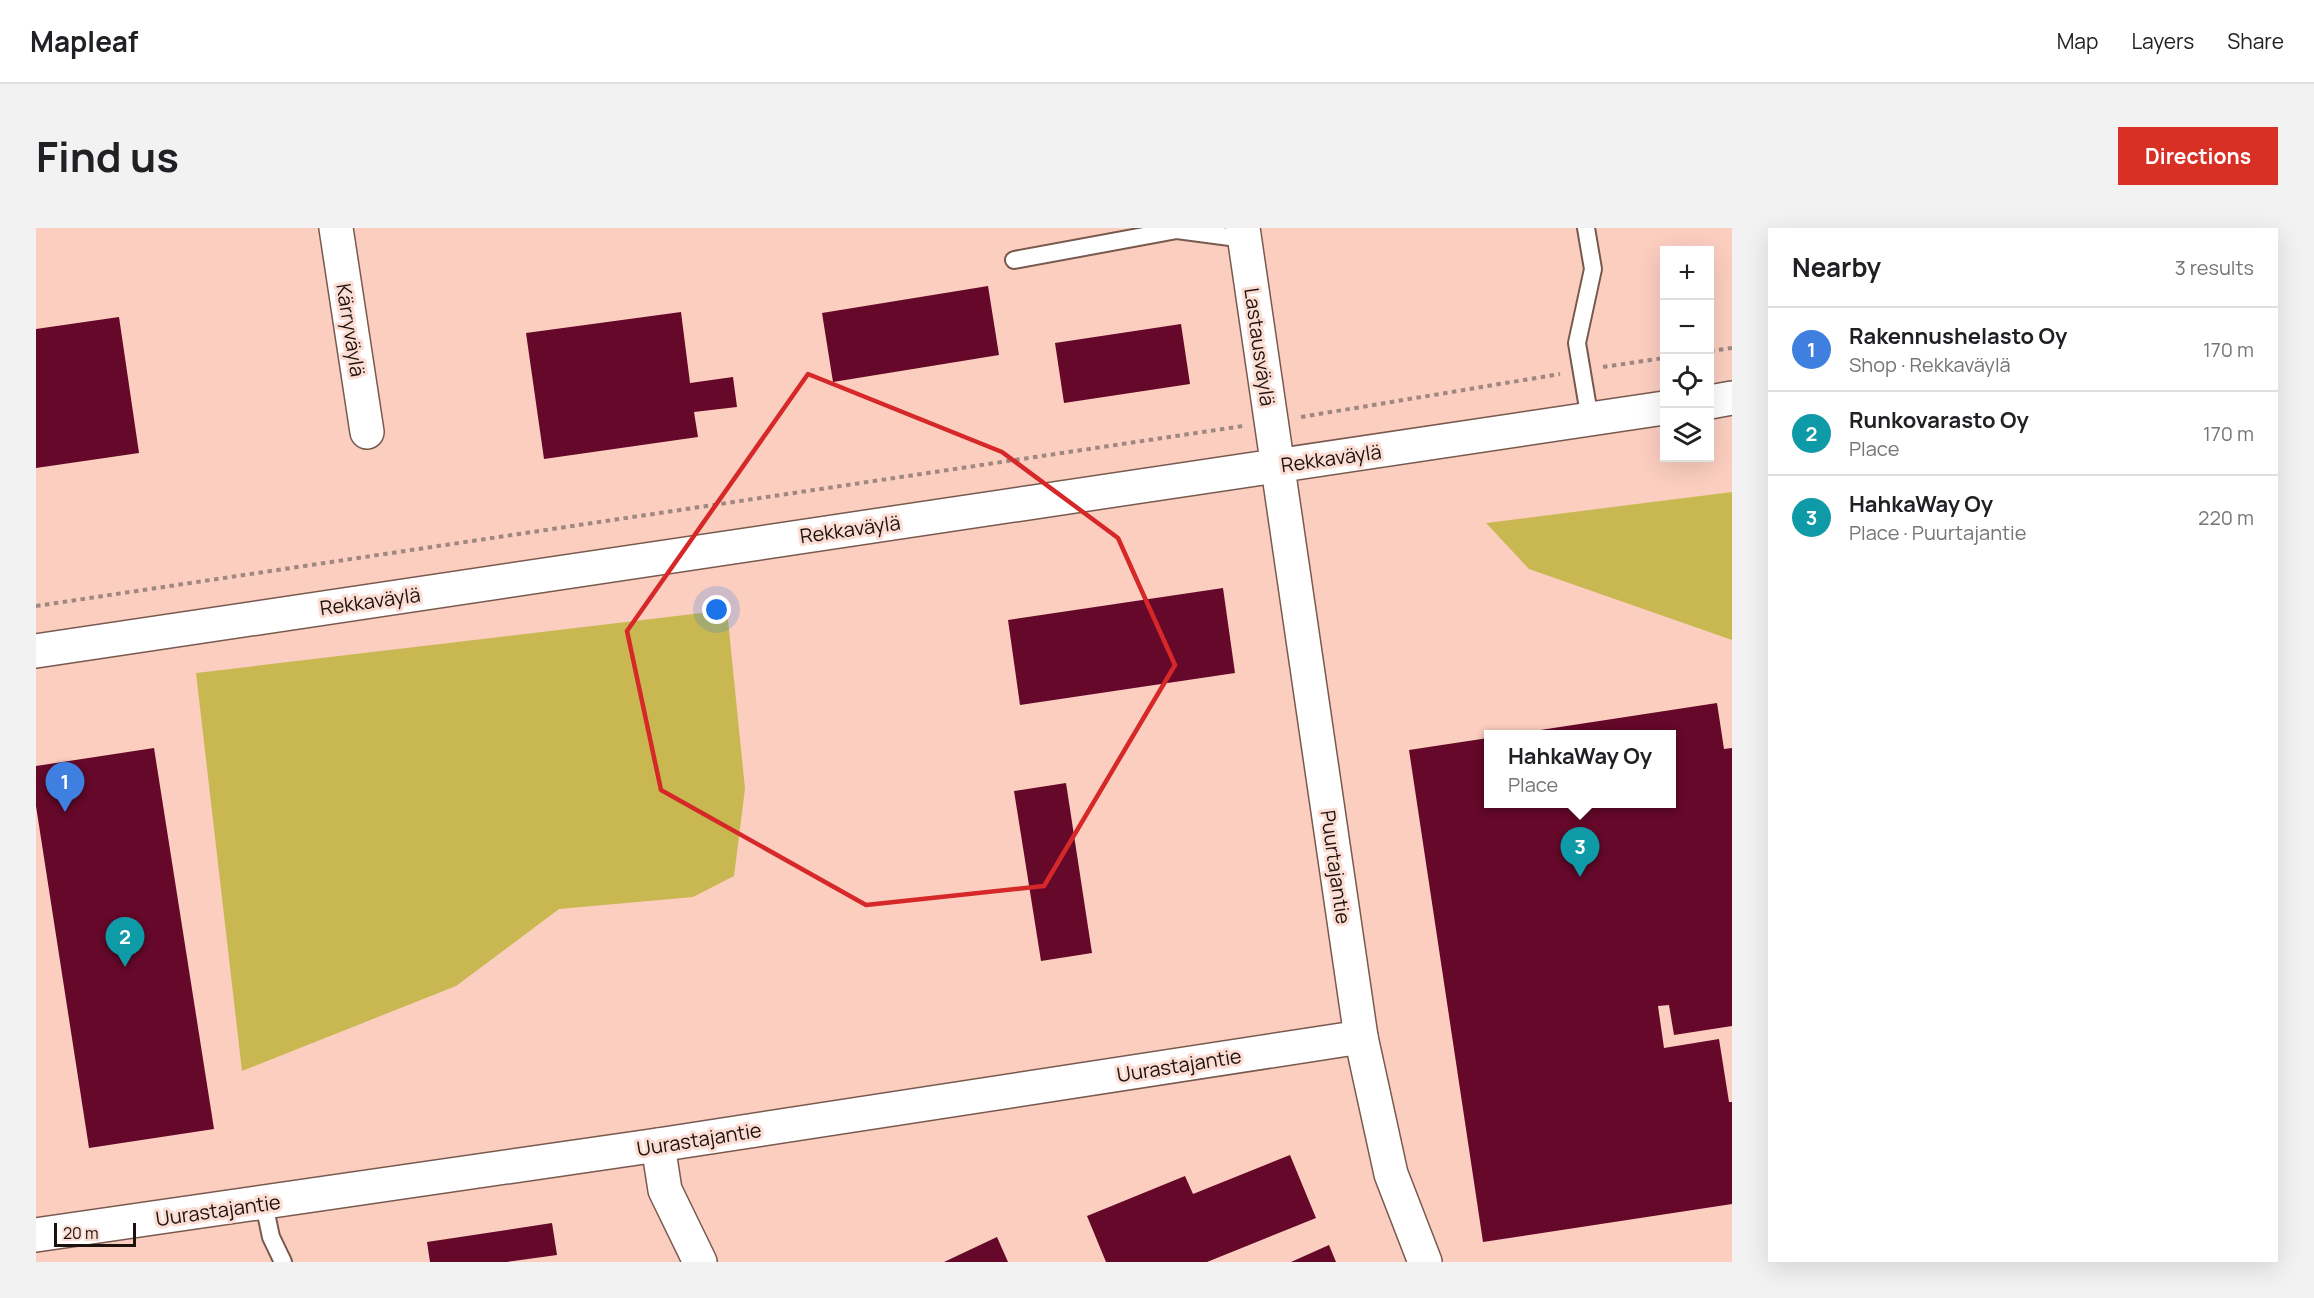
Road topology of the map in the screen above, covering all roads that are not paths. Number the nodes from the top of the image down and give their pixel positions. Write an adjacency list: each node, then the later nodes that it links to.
1 (336, 228): 9 (street, Kärryväylä)
2 (1586, 228): 8 (lane)
3 (1244, 234): 4 (lane); 10 (street, Lastausväylä)
4 (1014, 260)
5 (1732, 398): 6 (street)
6 (1714, 401)
7 (1660, 409): 8 (street, Rekkaväylä)
8 (1590, 420): 10 (street, Rekkaväylä)
9 (367, 432)
10 (1277, 466): 11 (street, Rekkaväylä); 12 (street, Puurtajantie)
11 (36, 651)
12 (1361, 1037): 13 (street, Uurastajantie); 18 (street, Puurtajantie)
13 (658, 1145): 14 (street, Uurastajantie); 17 (street)
14 (264, 1204): 15 (street, Uurastajantie); 16 (lane)
15 (36, 1235)
16 (283, 1262)
17 (700, 1262)
18 (1425, 1262)

